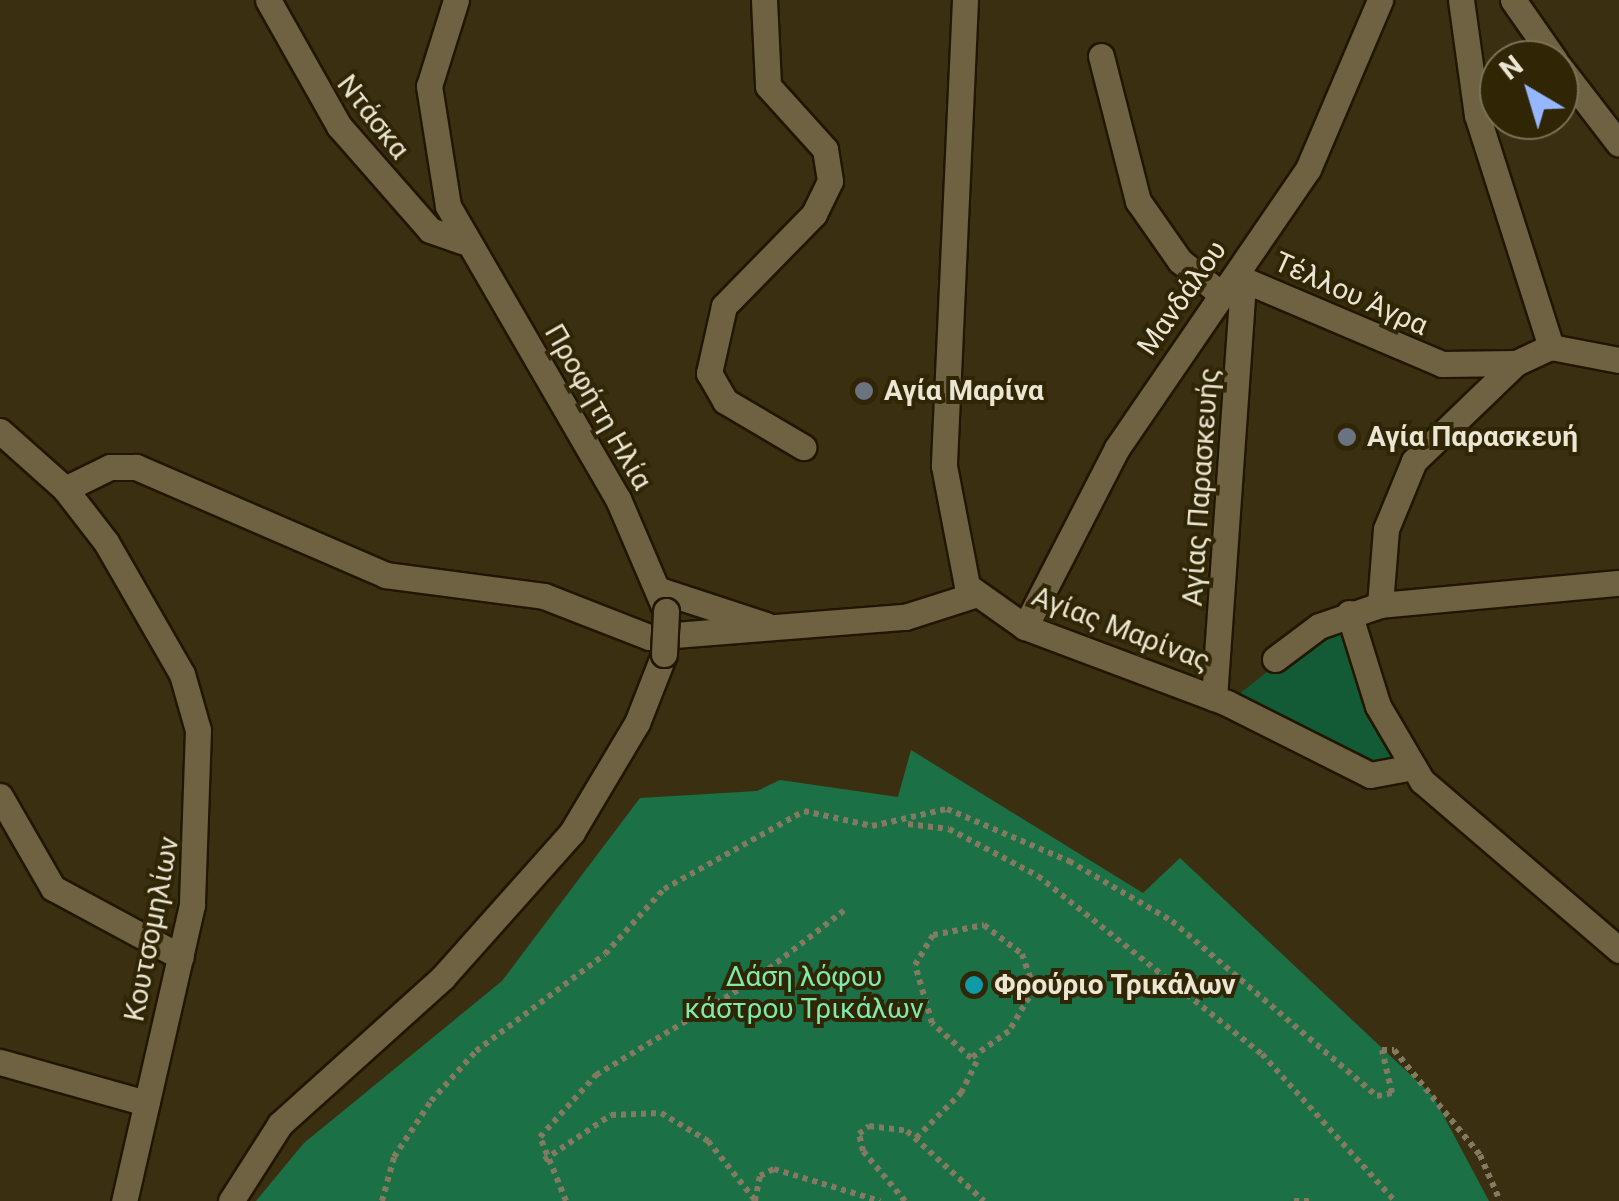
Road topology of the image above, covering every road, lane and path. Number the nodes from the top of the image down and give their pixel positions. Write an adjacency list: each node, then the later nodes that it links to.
1 (268, 0): 12 (street, Ντάσκα)
2 (456, 0): 12 (street, Προφήτη Ηλία)
3 (764, 0): 18 (street)
4 (965, 0): 21 (street)
5 (1380, 0): 13 (street, Μανδάλου)
6 (1460, 0): 14 (street)
7 (1513, 0): 8 (street)
8 (1541, 40)
9 (1101, 56): 13 (street, Τέλλου Άγρα)
10 (1579, 92): 11 (street)
11 (1619, 144)
12 (462, 240): 22 (street, Προφήτη Ηλία)
13 (1233, 283): 16 (street, Τέλλου Άγρα); 25 (street, Μανδάλου); 28 (street, Αγίας Παρασκευής)
14 (1551, 348): 15 (street); 16 (street, Τέλλου Άγρα)
15 (1619, 360)
16 (1516, 363): 23 (street)
17 (0, 431): 19 (street, Κουτσομηλίων)
18 (803, 446)
19 (65, 489): 26 (street); 34 (street, Κουτσομηλίων)
20 (1619, 583): 23 (street)
21 (974, 595): 25 (street, Αγίας Μαρίνας); 26 (street)
22 (664, 601): 26 (street); 41 (street, bridge)
23 (1380, 605): 24 (street)
24 (1350, 613): 27 (street); 29 (street)
25 (1024, 626): 28 (street, Αγίας Μαρίνας)
26 (772, 632)
27 (1274, 659)
28 (1214, 698): 29 (street, Αγίας Μαρίνας)
29 (1413, 767): 33 (street)
30 (0, 796): 34 (street)
31 (906, 824): 42 (path); 50 (path); 51 (path)
32 (847, 908): 39 (path)
33 (1619, 950)
34 (181, 957): 37 (street, Κουτσομηλίων)
35 (979, 1057): 35 (path); 38 (path)
36 (0, 1062): 37 (street)
37 (146, 1103): 40 (street, Κουτσομηλίων)
38 (916, 1138): 46 (path); 47 (path)
39 (543, 1161): 43 (path); 44 (path)
40 (124, 1201)
41 (231, 1201)
42 (382, 1201)
43 (566, 1201)
44 (755, 1201): 45 (path)
45 (880, 1201)
46 (905, 1201)
47 (984, 1201)
48 (1294, 1201): 49 (path)
49 (1314, 1201)
50 (1395, 1201)
51 (1500, 1201)

